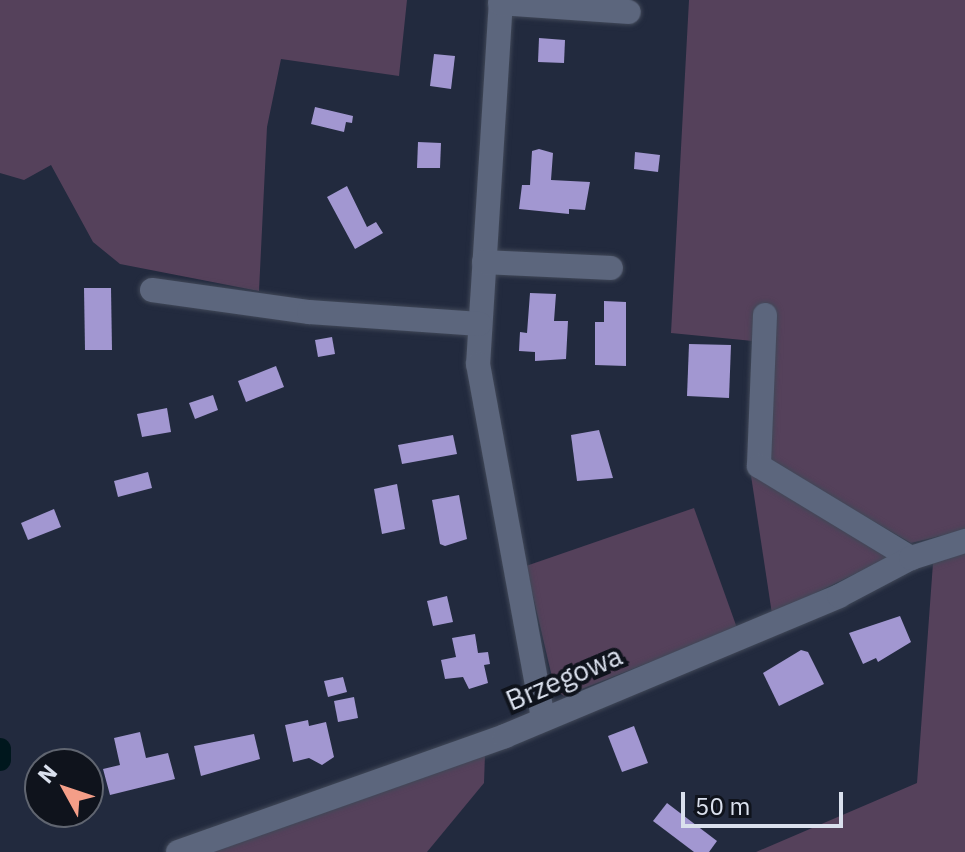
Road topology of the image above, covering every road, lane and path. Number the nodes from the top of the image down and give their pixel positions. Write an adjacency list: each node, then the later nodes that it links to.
1 (500, 1): 2 (street); 3 (street)
2 (629, 12)
3 (484, 262): 4 (street); 7 (street)
4 (611, 268)
5 (152, 290): 7 (street)
6 (765, 315): 9 (street)
7 (480, 324): 10 (street)
8 (965, 541): 9 (street, Brzegowa)
9 (911, 558): 10 (street, Brzegowa)
10 (543, 719): 11 (street, Brzegowa)
11 (178, 852)

